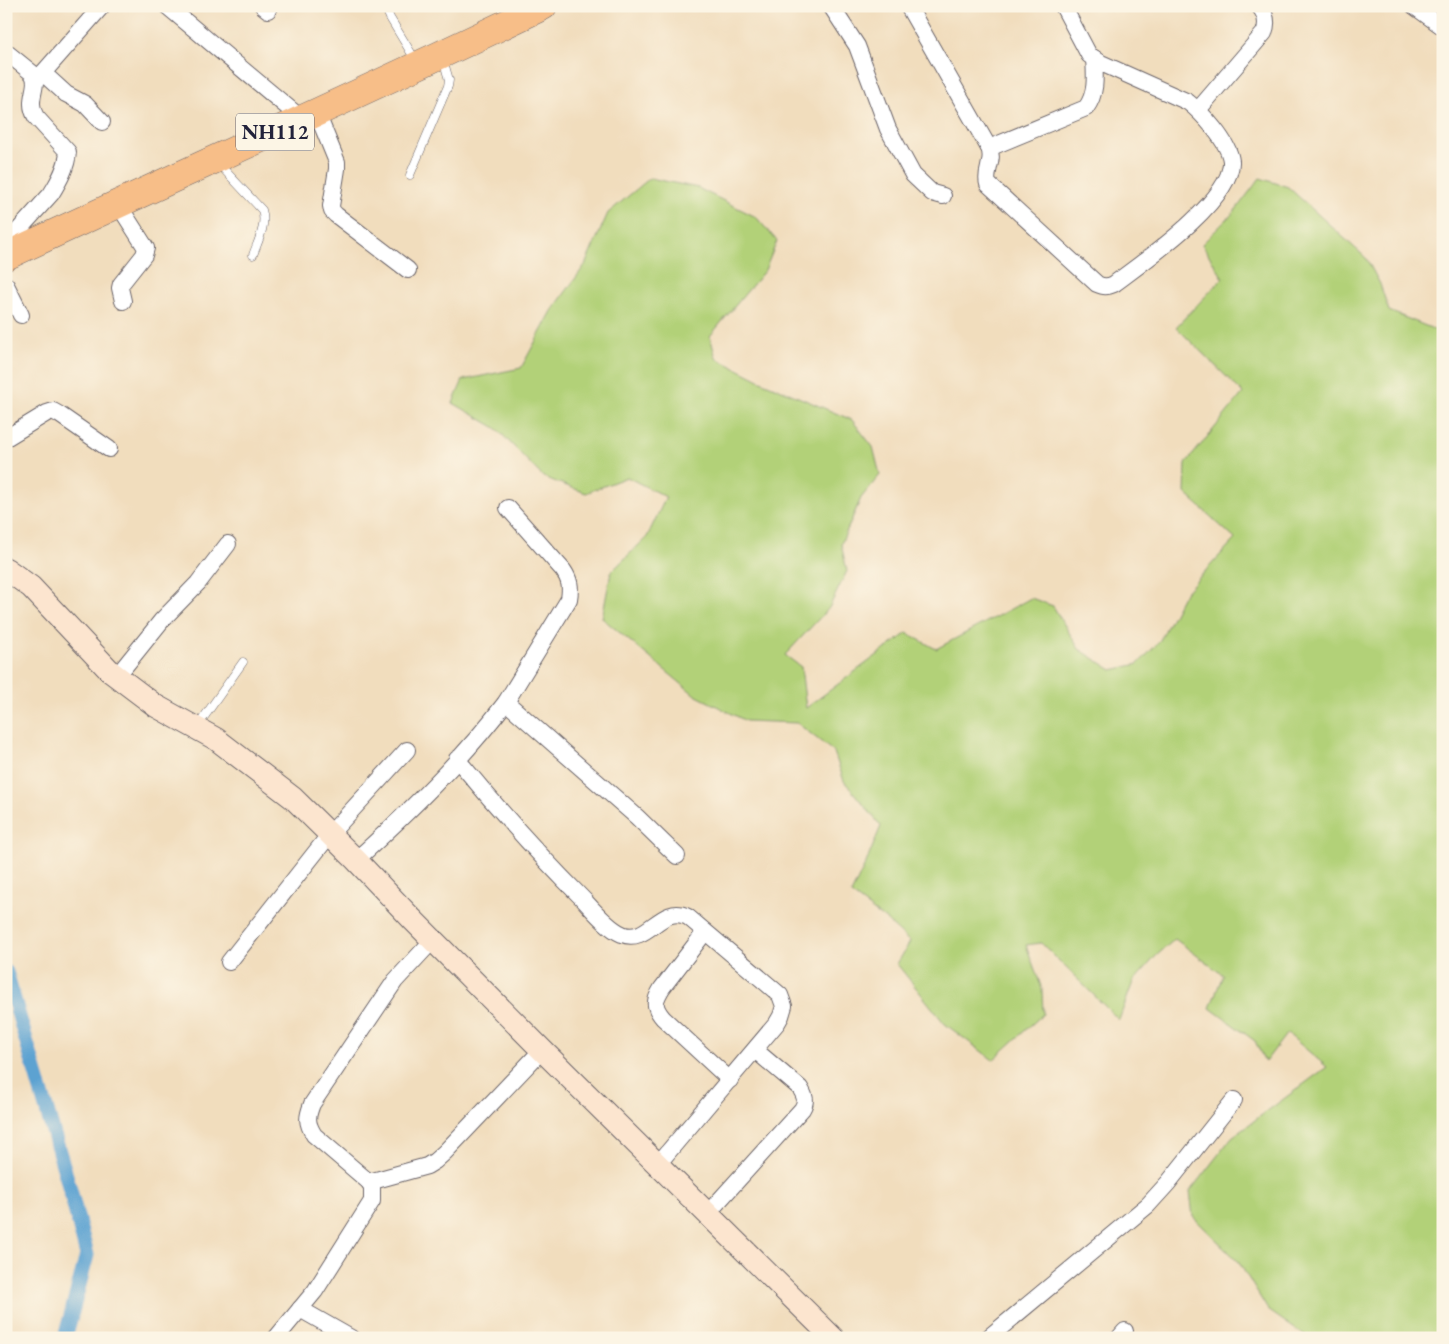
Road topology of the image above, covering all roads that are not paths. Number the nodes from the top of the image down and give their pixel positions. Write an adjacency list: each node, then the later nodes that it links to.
1 (102, 6): 14 (street)
2 (167, 6): 16 (street)
3 (387, 6): 13 (lane)
4 (543, 6): 13 (highway, NH112)
5 (831, 6): 21 (street)
6 (908, 6): 18 (street)
7 (1063, 6): 12 (street)
8 (1259, 6): 15 (street)
9 (1414, 6): 10 (street)
10 (1443, 27)
11 (6, 52): 14 (street)
12 (1094, 58): 15 (street); 18 (street)
13 (431, 60): 16 (highway, NH112); 20 (lane)
14 (39, 77): 17 (street); 23 (street)
15 (1198, 110): 18 (street)
16 (310, 116): 19 (highway, NH112); 26 (street)
17 (102, 122)
18 (990, 148)
19 (215, 159): 22 (highway, NH112); 24 (lane)
20 (410, 175)
21 (943, 196)
22 (118, 204): 25 (highway, NH112); 28 (street)
23 (6, 244)
24 (253, 255)
25 (6, 256)
26 (408, 270)
27 (6, 285): 29 (street)
28 (124, 301)
29 (21, 315)
30 (6, 438): 31 (street)
31 (109, 449)
32 (508, 508): 37 (street)
33 (228, 544): 36 (street)
34 (6, 569): 36 (street)
35 (243, 662): 38 (lane)
36 (117, 676): 38 (street)
37 (506, 702): 40 (street); 42 (street)
38 (196, 728): 41 (street)
39 (407, 750): 41 (street)
40 (457, 760): 43 (street); 44 (street)
41 (330, 834): 43 (street); 46 (street)
42 (678, 856)
43 (356, 860): 45 (street)
44 (705, 932): 48 (street); 49 (street)
45 (433, 940): 47 (street); 52 (street)
46 (228, 962)
47 (542, 1050): 51 (street); 52 (street)
48 (755, 1050): 49 (street); 53 (street)
49 (730, 1080): 51 (street)
50 (1234, 1100): 58 (street)
51 (658, 1164): 53 (street)
52 (369, 1182): 54 (street)
53 (708, 1213): 57 (street)
54 (300, 1309): 55 (street); 56 (street)
55 (276, 1338)
56 (351, 1338)
57 (833, 1338)
58 (988, 1338)

